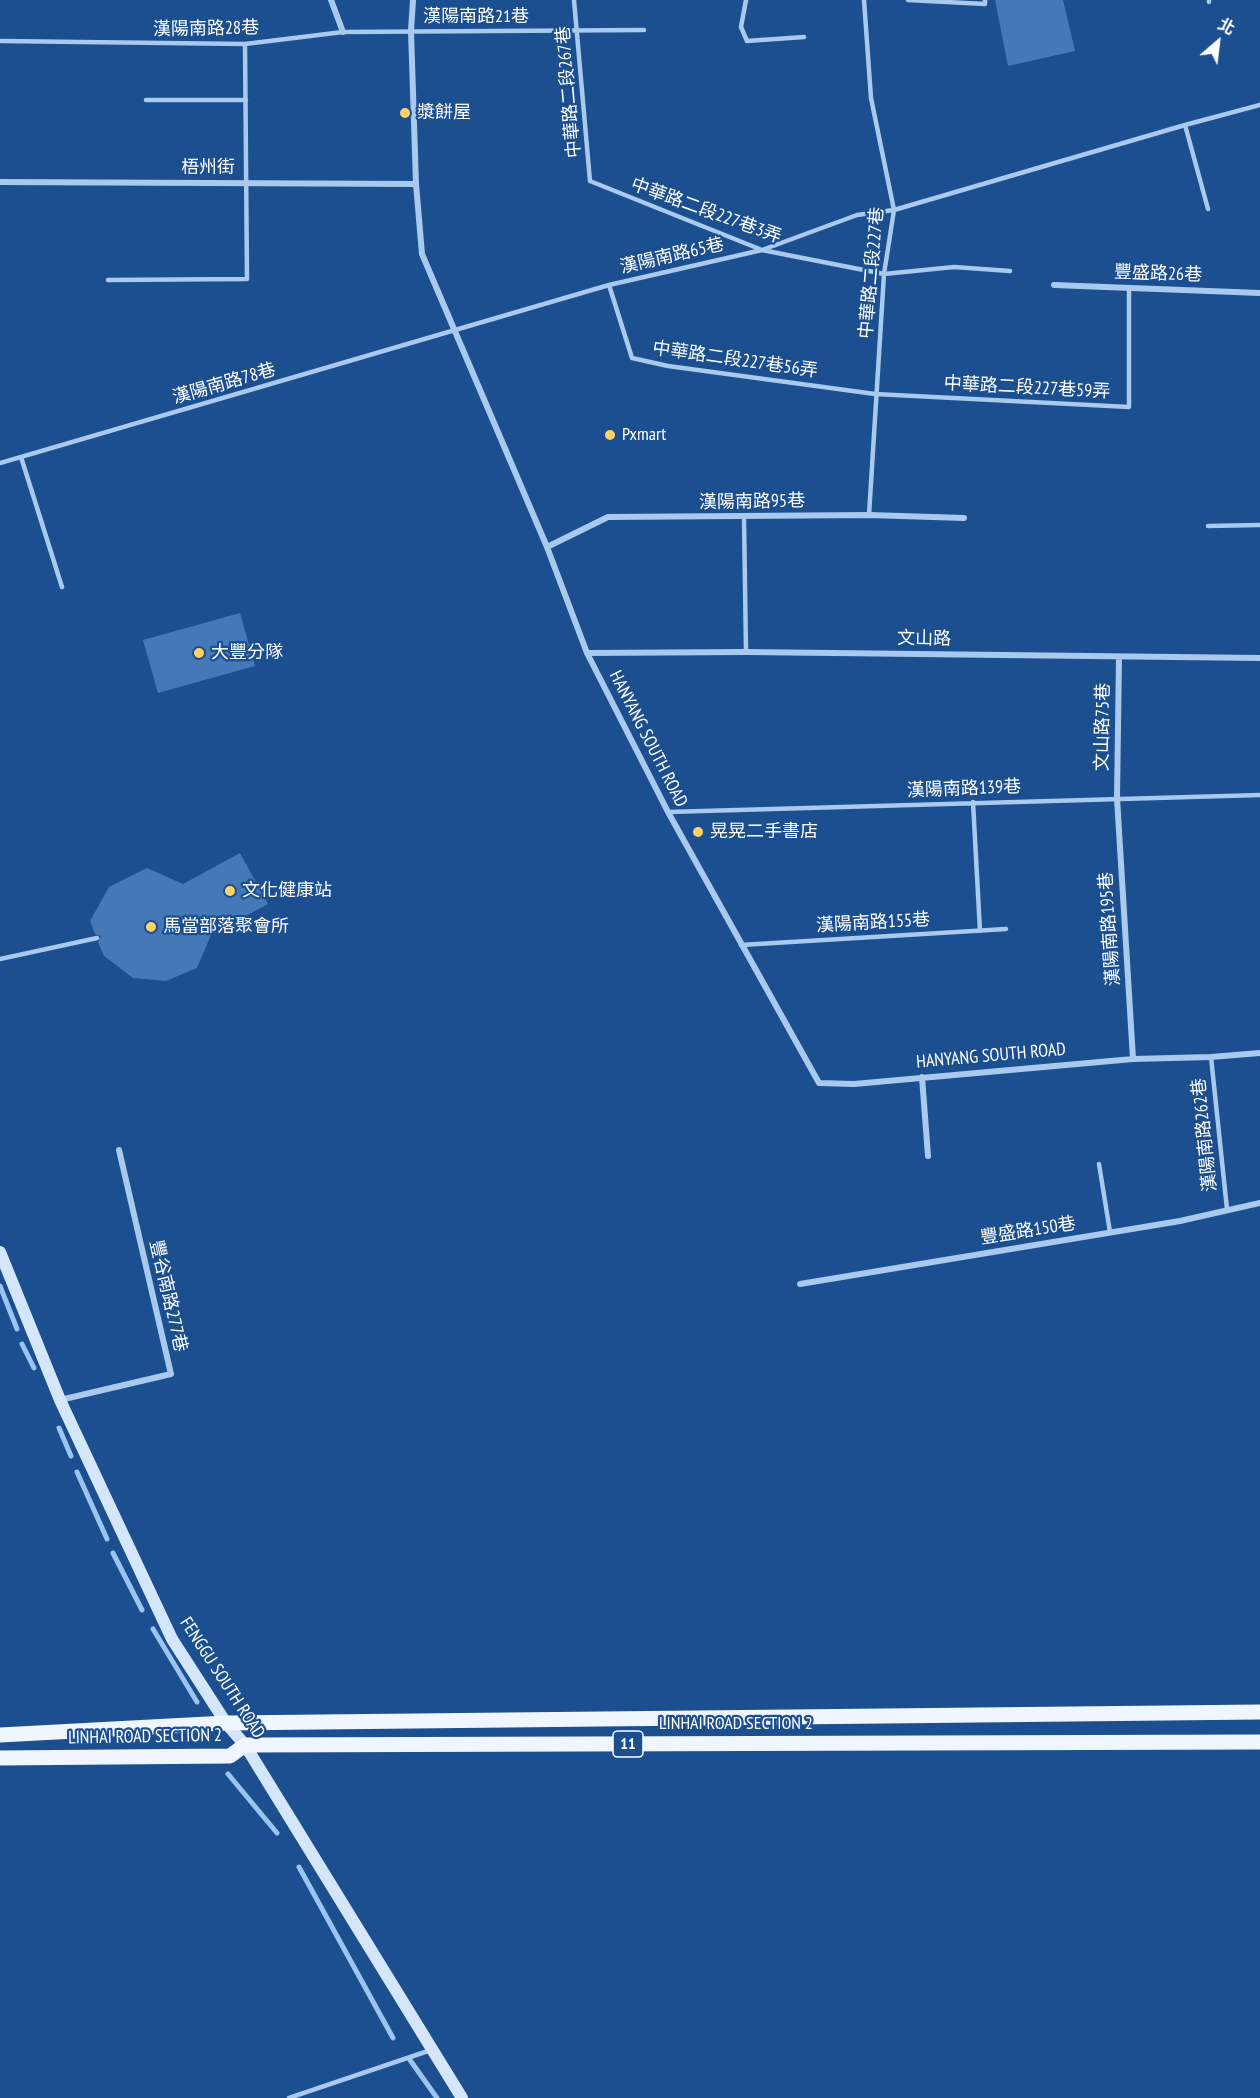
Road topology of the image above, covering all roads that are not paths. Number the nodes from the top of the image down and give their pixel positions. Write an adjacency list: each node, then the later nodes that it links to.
1 (331, 0): 11 (street)
2 (413, 0): 10 (street, HANYANG SOUTH ROAD)
3 (574, 0): 8 (lane, 中華路二段267巷)
4 (746, 0): 12 (lane)
5 (864, 0): 24 (lane, 中華路二段227巷)
6 (908, 0): 7 (lane)
7 (985, 0)
8 (577, 30): 9 (lane, 漢陽南路21巷); 10 (lane, 漢陽南路21巷); 19 (lane, 中華路二段267巷)
9 (644, 30)
10 (411, 31): 11 (lane, 漢陽南路28巷); 22 (street, HANYANG SOUTH ROAD)
11 (343, 32): 14 (lane, 漢陽南路28巷)
12 (804, 37)
13 (0, 41): 14 (lane, 漢陽南路28巷)
14 (245, 44): 16 (lane)
15 (146, 100): 16 (lane)
16 (246, 100): 21 (lane)
17 (1260, 105): 18 (lane, 漢陽南路65巷)
18 (1185, 124): 23 (lane); 24 (lane, 漢陽南路65巷)
19 (590, 181): 25 (lane, 中華路二段227巷3弄)
20 (0, 182): 21 (street, 梧州街)
21 (248, 184): 22 (street, 梧州街); 28 (lane)
22 (416, 184): 33 (street, HANYANG SOUTH ROAD)
23 (1208, 209)
24 (894, 210): 25 (lane, 漢陽南路65巷); 27 (lane, 中華路二段227巷)
25 (762, 250): 27 (lane, 中華路二段227巷3弄); 29 (lane, 漢陽南路65巷)
26 (1011, 271): 27 (lane, 中華路二段227巷3弄)
27 (884, 274): 34 (lane, 中華路二段227巷)
28 (108, 280)
29 (609, 285): 33 (lane, 漢陽南路65巷); 34 (lane, 中華路二段227巷56弄)
30 (1054, 285): 31 (street, 豐盛路26巷)
31 (1129, 288): 32 (street, 豐盛路26巷); 34 (lane, 中華路二段227巷59弄)
32 (1260, 293)
33 (455, 332): 35 (lane, 漢陽南路78巷); 42 (street, HANYANG SOUTH ROAD)
34 (875, 393): 37 (lane, 中華路二段227巷)
35 (21, 457): 36 (lane, 漢陽南路78巷); 43 (lane)
36 (0, 463)
37 (869, 515): 38 (street, 漢陽南路95巷); 39 (street, 漢陽南路95巷)
38 (744, 518): 42 (street, 漢陽南路95巷); 44 (lane)
39 (964, 518)
40 (1208, 525): 41 (lane)
41 (1260, 525)
42 (547, 547): 45 (street, HANYANG SOUTH ROAD)
43 (62, 587)
44 (746, 652): 45 (street, 文山路); 46 (street, 文山路)
45 (587, 653): 51 (street, HANYANG SOUTH ROAD)
46 (1119, 657): 47 (street, 文山路); 49 (street, 文山路75巷)
47 (1260, 658)
48 (1260, 795): 49 (lane, 漢陽南路139巷)
49 (1117, 798): 50 (lane, 漢陽南路139巷); 59 (street, 漢陽南路195巷)
50 (972, 802): 51 (lane, 漢陽南路139巷); 53 (lane)
51 (668, 813): 55 (street, HANYANG SOUTH ROAD)
52 (1006, 929): 53 (lane, 漢陽南路155巷)
53 (980, 931): 55 (lane, 漢陽南路155巷)
54 (97, 938): 56 (lane)
55 (741, 945): 60 (street, HANYANG SOUTH ROAD)
56 (0, 959)
57 (1260, 1053): 58 (street, HANYANG SOUTH ROAD)
58 (1211, 1057): 59 (street, HANYANG SOUTH ROAD); 65 (lane, 漢陽南路262巷)
59 (1133, 1059): 60 (street, HANYANG SOUTH ROAD)
60 (922, 1077): 62 (street)
61 (118, 1150): 69 (street, 豐谷南路277巷)
62 (928, 1156)
63 (1099, 1164): 66 (lane)
64 (1260, 1203): 65 (street, 豐盛路150巷)
65 (1227, 1209): 66 (street, 豐盛路150巷)
66 (1110, 1232): 68 (street, 豐盛路150巷)
67 (0, 1252): 69 (street, FENGGU SOUTH ROAD)
68 (800, 1284)
69 (60, 1400): 71 (street, FENGGU SOUTH ROAD)
70 (1260, 1712): 71 (main road, LINHAI ROAD SECTION 2 / 11)
71 (226, 1722): 72 (main road, LINHAI ROAD SECTION 2 / 11); 74 (street, FENGGU SOUTH ROAD)
72 (0, 1735)
73 (1260, 1742): 74 (main road, LINHAI ROAD SECTION 2 / 11)
74 (245, 1745): 75 (main road, LINHAI ROAD SECTION 2 / 11); 76 (street, FENGGU SOUTH ROAD)
75 (0, 1758)
76 (433, 2050): 77 (lane); 78 (street, FENGGU SOUTH ROAD)
77 (289, 2098)
78 (462, 2098)

